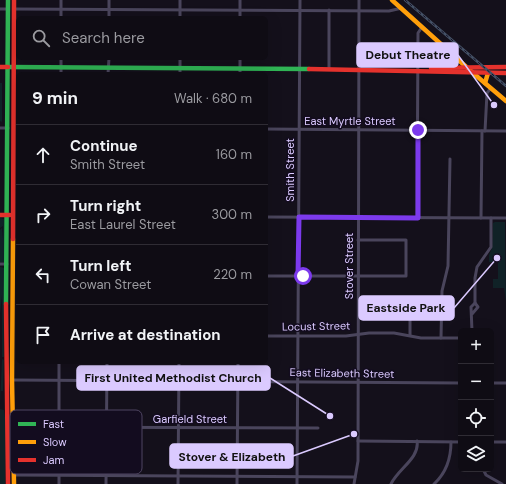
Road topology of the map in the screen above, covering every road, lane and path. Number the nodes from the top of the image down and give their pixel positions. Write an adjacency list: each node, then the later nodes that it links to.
1 (8, 0): 12 (main road)
2 (14, 0): 12 (main road)
3 (61, 0): 13 (street)
4 (109, 0): 14 (street)
5 (180, 0): 15 (street)
6 (240, 0): 16 (street)
7 (300, 0): 17 (street, Smith Street)
8 (359, 0): 19 (street, Stover Street)
9 (392, 0): 10 (main road)
10 (402, 8): 19 (street); 24 (main road)
11 (0, 9): 12 (street)
12 (11, 9): 13 (street); 30 (main road); 31 (main road)
13 (61, 9): 14 (street); 20 (street)
14 (109, 10): 15 (street); 21 (street)
15 (180, 10): 16 (street); 22 (street)
16 (240, 10): 17 (street); 23 (street)
17 (300, 10): 18 (street); 36 (street, Smith Street)
18 (329, 10): 19 (street); 37 (street)
19 (359, 11): 38 (street, Stover Street)
20 (61, 16)
21 (109, 16)
22 (180, 16)
23 (240, 16)
24 (422, 27): 35 (main road); 39 (street)
25 (61, 60): 33 (street)
26 (108, 60): 34 (street)
27 (180, 60): 40 (street)
28 (240, 60): 41 (street)
29 (0, 67): 30 (main road)
30 (8, 67): 31 (main road); 51 (main road)
31 (14, 67): 33 (main road); 51 (main road)
32 (506, 67): 35 (main road)
33 (61, 68): 34 (main road); 42 (street)
34 (108, 68): 40 (main road); 43 (street)
35 (467, 68): 39 (main road); 44 (main road)
36 (300, 69): 37 (main road); 41 (main road); 53 (street, Smith Street)
37 (329, 69): 38 (main road)
38 (359, 70): 39 (main road); 54 (street, Stover Street)
39 (418, 70): 44 (main road); 55 (street)
40 (180, 71): 41 (main road)
41 (240, 71)
42 (61, 72)
43 (108, 72)
44 (473, 73): 45 (main road); 47 (main road)
45 (488, 73): 46 (main road); 47 (main road)
46 (506, 73)
47 (485, 83): 48 (main road)
48 (491, 88): 49 (main road); 56 (street)
49 (506, 102)
50 (0, 128): 51 (street)
51 (13, 128): 60 (main road); 61 (main road)
52 (268, 129): 53 (street, East Myrtle Street)
53 (299, 129): 54 (street, East Myrtle Street); 63 (street, Smith Street)
54 (358, 130): 55 (street, East Myrtle Street); 64 (street, Stover Street)
55 (418, 130): 56 (street, East Myrtle Street); 65 (street)
56 (484, 131): 57 (street, East Myrtle Street); 67 (street)
57 (506, 131)
58 (450, 159): 66 (street)
59 (0, 215): 60 (main road)
60 (7, 215): 61 (main road); 72 (main road)
61 (16, 215): 73 (main road)
62 (268, 217): 63 (street)
63 (299, 217): 64 (street); 75 (street, Smith Street)
64 (358, 218): 65 (street); 70 (street, Stover Street)
65 (418, 218): 66 (street)
66 (449, 218): 67 (street); 87 (street)
67 (481, 218): 68 (street)
68 (491, 218): 69 (street); 77 (street)
69 (506, 218)
70 (358, 240): 76 (street, Stover Street); 76 (street)
71 (0, 264): 72 (street)
72 (7, 265): 73 (main road); 80 (main road)
73 (15, 275): 82 (main road)
74 (268, 276): 75 (street)
75 (298, 276): 76 (street); 85 (street, Smith Street)
76 (358, 276): 83 (street, Stover Street)
77 (475, 303): 78 (street); 78 (street)
78 (472, 314): 81 (street)
79 (410, 316): 86 (street)
80 (7, 317): 82 (main road); 93 (main road)
81 (472, 328)
82 (15, 334): 94 (main road)
83 (357, 334): 85 (street, Locust Street); 86 (street, Locust Street); 100 (street, Stover Street)
84 (268, 336): 85 (street, Locust Street)
85 (298, 336): 99 (street, Smith Street)
86 (410, 336): 87 (street, Locust Street)
87 (441, 338): 88 (street, Locust Street)
88 (458, 338)
89 (59, 364): 95 (street)
90 (107, 364): 96 (street)
91 (179, 364): 97 (street)
92 (238, 364): 98 (street)
93 (6, 380): 94 (street, East Elizabeth Street); 119 (main road)
94 (12, 380): 95 (street, East Elizabeth Street); 104 (main road)
95 (59, 380): 96 (street, East Elizabeth Street); 105 (street)
96 (107, 380): 97 (street, East Elizabeth Street); 106 (street)
97 (179, 380): 98 (street, East Elizabeth Street); 108 (street)
98 (238, 380): 99 (street, East Elizabeth Street); 109 (street)
99 (298, 381): 100 (street, East Elizabeth Street); 110 (street, Smith Street)
100 (358, 382): 101 (street, East Elizabeth Street); 112 (street, Stover Street)
101 (458, 383)
102 (494, 383): 103 (street)
103 (506, 383)
104 (13, 410)
105 (59, 410)
106 (107, 410)
107 (142, 428): 108 (street, Garfield Street)
108 (178, 428): 109 (street, Garfield Street); 123 (street)
109 (237, 428): 110 (street, Garfield Street); 124 (street)
110 (298, 428): 111 (street, Garfield Street); 125 (street, Smith Street)
111 (318, 428)
112 (358, 441): 113 (street); 126 (street, Stover Street)
113 (417, 441): 114 (street); 135 (street)
114 (451, 442): 115 (street); 136 (street)
115 (458, 442)
116 (494, 442): 117 (street)
117 (506, 442)
118 (484, 472): 137 (street)
119 (8, 475): 120 (street); 127 (main road)
120 (14, 475): 121 (street); 128 (main road)
121 (59, 476): 122 (street); 129 (street)
122 (106, 476): 123 (street); 130 (street)
123 (178, 476): 124 (street); 131 (street)
124 (237, 476): 125 (street); 132 (street)
125 (297, 476): 126 (street); 133 (street, Smith Street)
126 (355, 476): 134 (street, Stover Street)
127 (8, 484)
128 (14, 484)
129 (58, 484)
130 (106, 484)
131 (178, 484)
132 (237, 484)
133 (297, 484)
134 (354, 484)
135 (391, 484)
136 (434, 484)
137 (502, 484)

